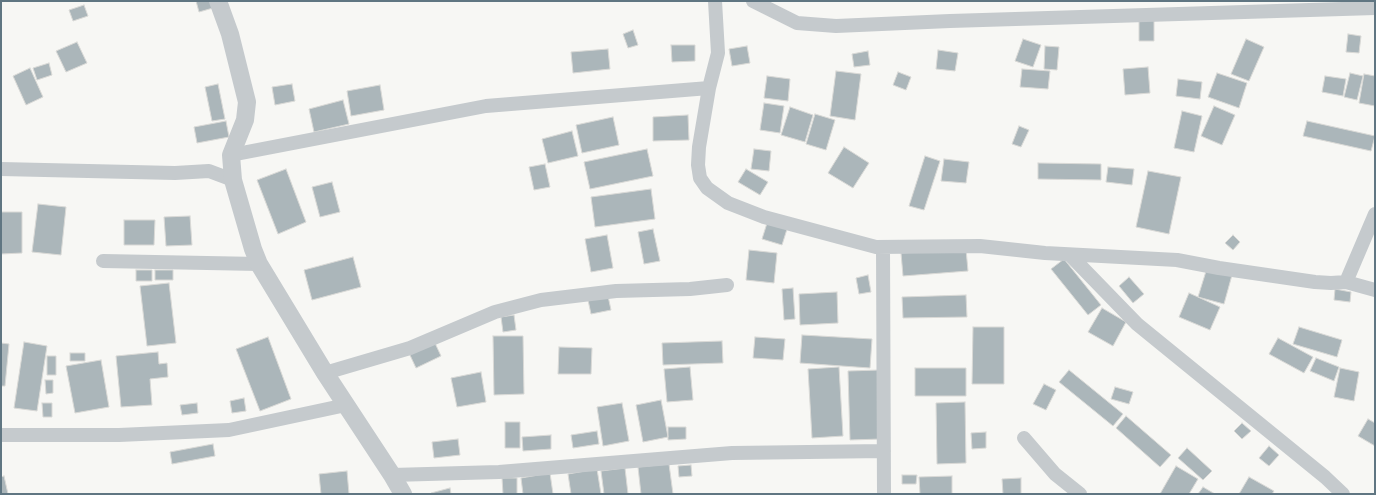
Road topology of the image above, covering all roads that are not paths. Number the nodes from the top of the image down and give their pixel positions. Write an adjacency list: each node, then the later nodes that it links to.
1 (218, 1): 6 (street)
2 (715, 1): 5 (street)
3 (753, 1): 4 (street)
4 (1375, 8)
5 (709, 88): 6 (street); 10 (street)
6 (231, 155): 8 (street)
7 (1, 169): 8 (street)
8 (233, 180): 13 (street)
9 (1375, 214): 14 (street)
10 (882, 247): 11 (street); 21 (street)
11 (1070, 254): 14 (street); 26 (street)
12 (103, 261): 13 (street)
13 (259, 264): 17 (street)
14 (1346, 282): 16 (street)
15 (727, 285): 17 (street)
16 (1375, 290)
17 (325, 373): 18 (street)
18 (346, 405): 19 (street); 22 (street)
19 (1, 435)
20 (1024, 438): 25 (street)
21 (884, 451): 22 (street); 24 (street)
22 (392, 475): 23 (street)
23 (403, 494)
24 (884, 494)
25 (1080, 494)
26 (1343, 494)

